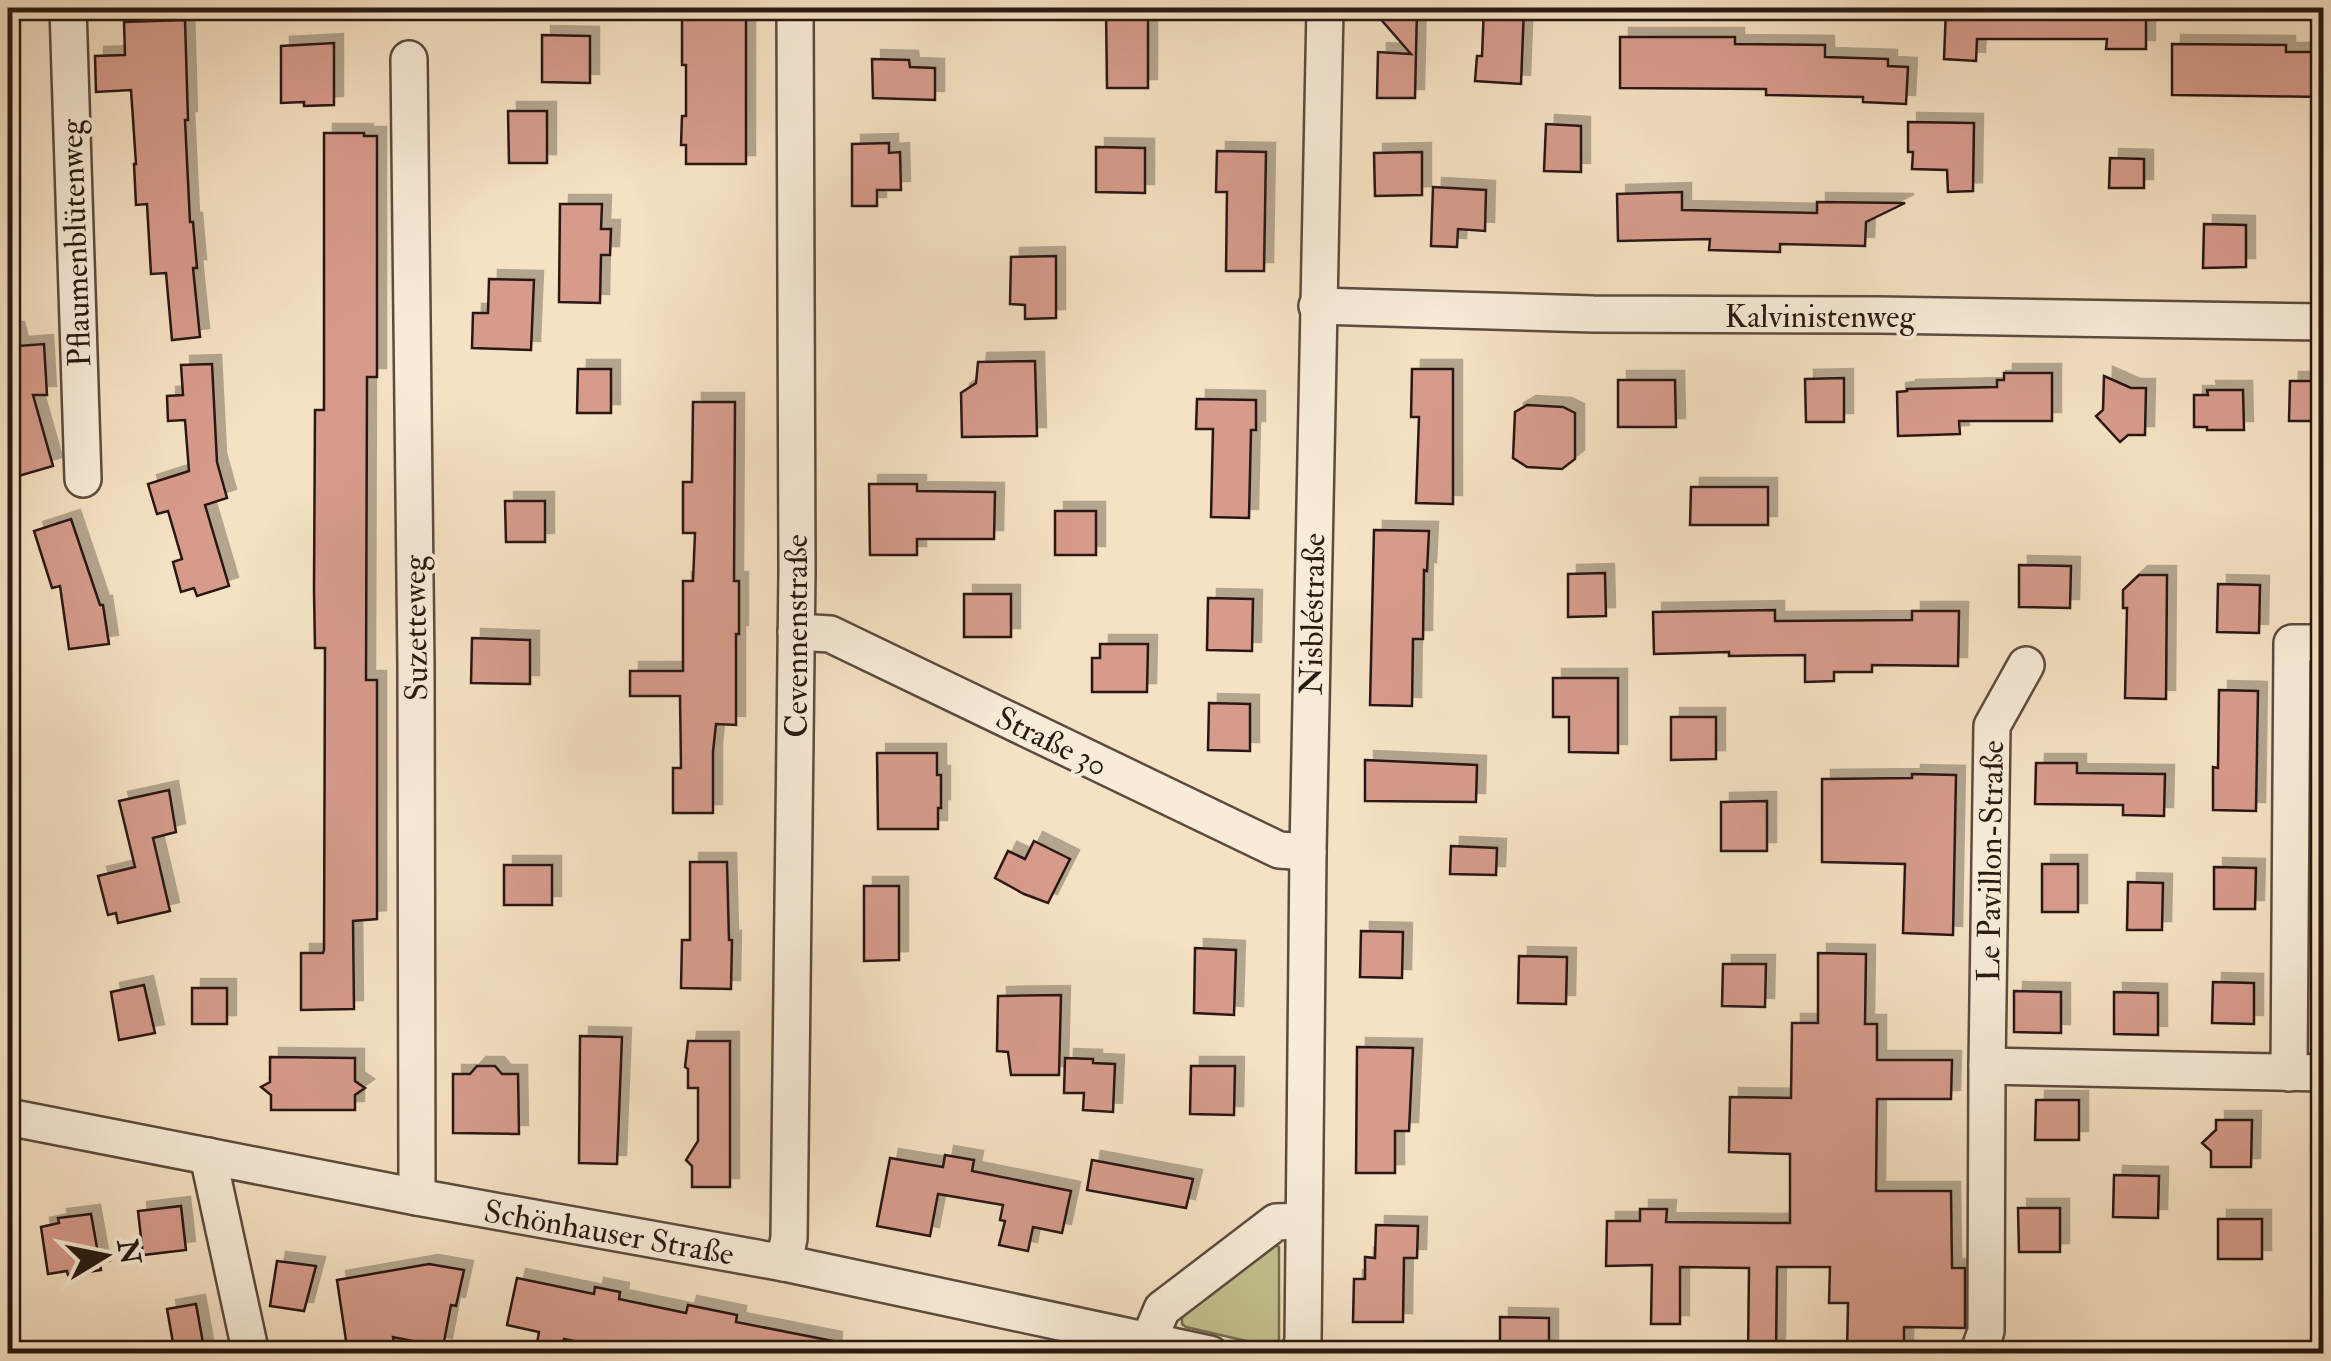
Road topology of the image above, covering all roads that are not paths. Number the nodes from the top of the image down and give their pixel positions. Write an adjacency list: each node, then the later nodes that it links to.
1 (68, 8): 7 (street, Pflaumenblütenweg)
2 (795, 8): 8 (street, Cevennenstraße)
3 (1324, 8): 5 (street, Nisbléstraße)
4 (409, 60): 16 (street, Suzetteweg)
5 (1317, 306): 6 (street, Kalvinistenweg); 11 (street, Nisbléstraße)
6 (2324, 322)
7 (83, 479)
8 (796, 632): 11 (street, Straße 30); 18 (street, Cevennenstraße)
9 (2324, 644): 13 (street)
10 (2026, 665): 12 (street, Le Pavillon-Straße)
11 (1308, 852): 17 (street, Nisbléstraße)
12 (1987, 1066): 13 (street); 23 (street, Le Pavillon-Straße)
13 (2306, 1073)
14 (8, 1117): 15 (street, Schönhauser Straße)
15 (208, 1156): 16 (street, Schönhauser Straße); 20 (street)
16 (417, 1197): 18 (street, Schönhauser Straße)
17 (1304, 1221): 19 (street); 22 (street, Nisbléstraße)
18 (784, 1264): 19 (street, Schönhauser Straße)
19 (1146, 1346): 21 (street, Schönhauser Straße)
20 (251, 1354)
21 (1210, 1354)
22 (1298, 1354)
23 (1978, 1354)

